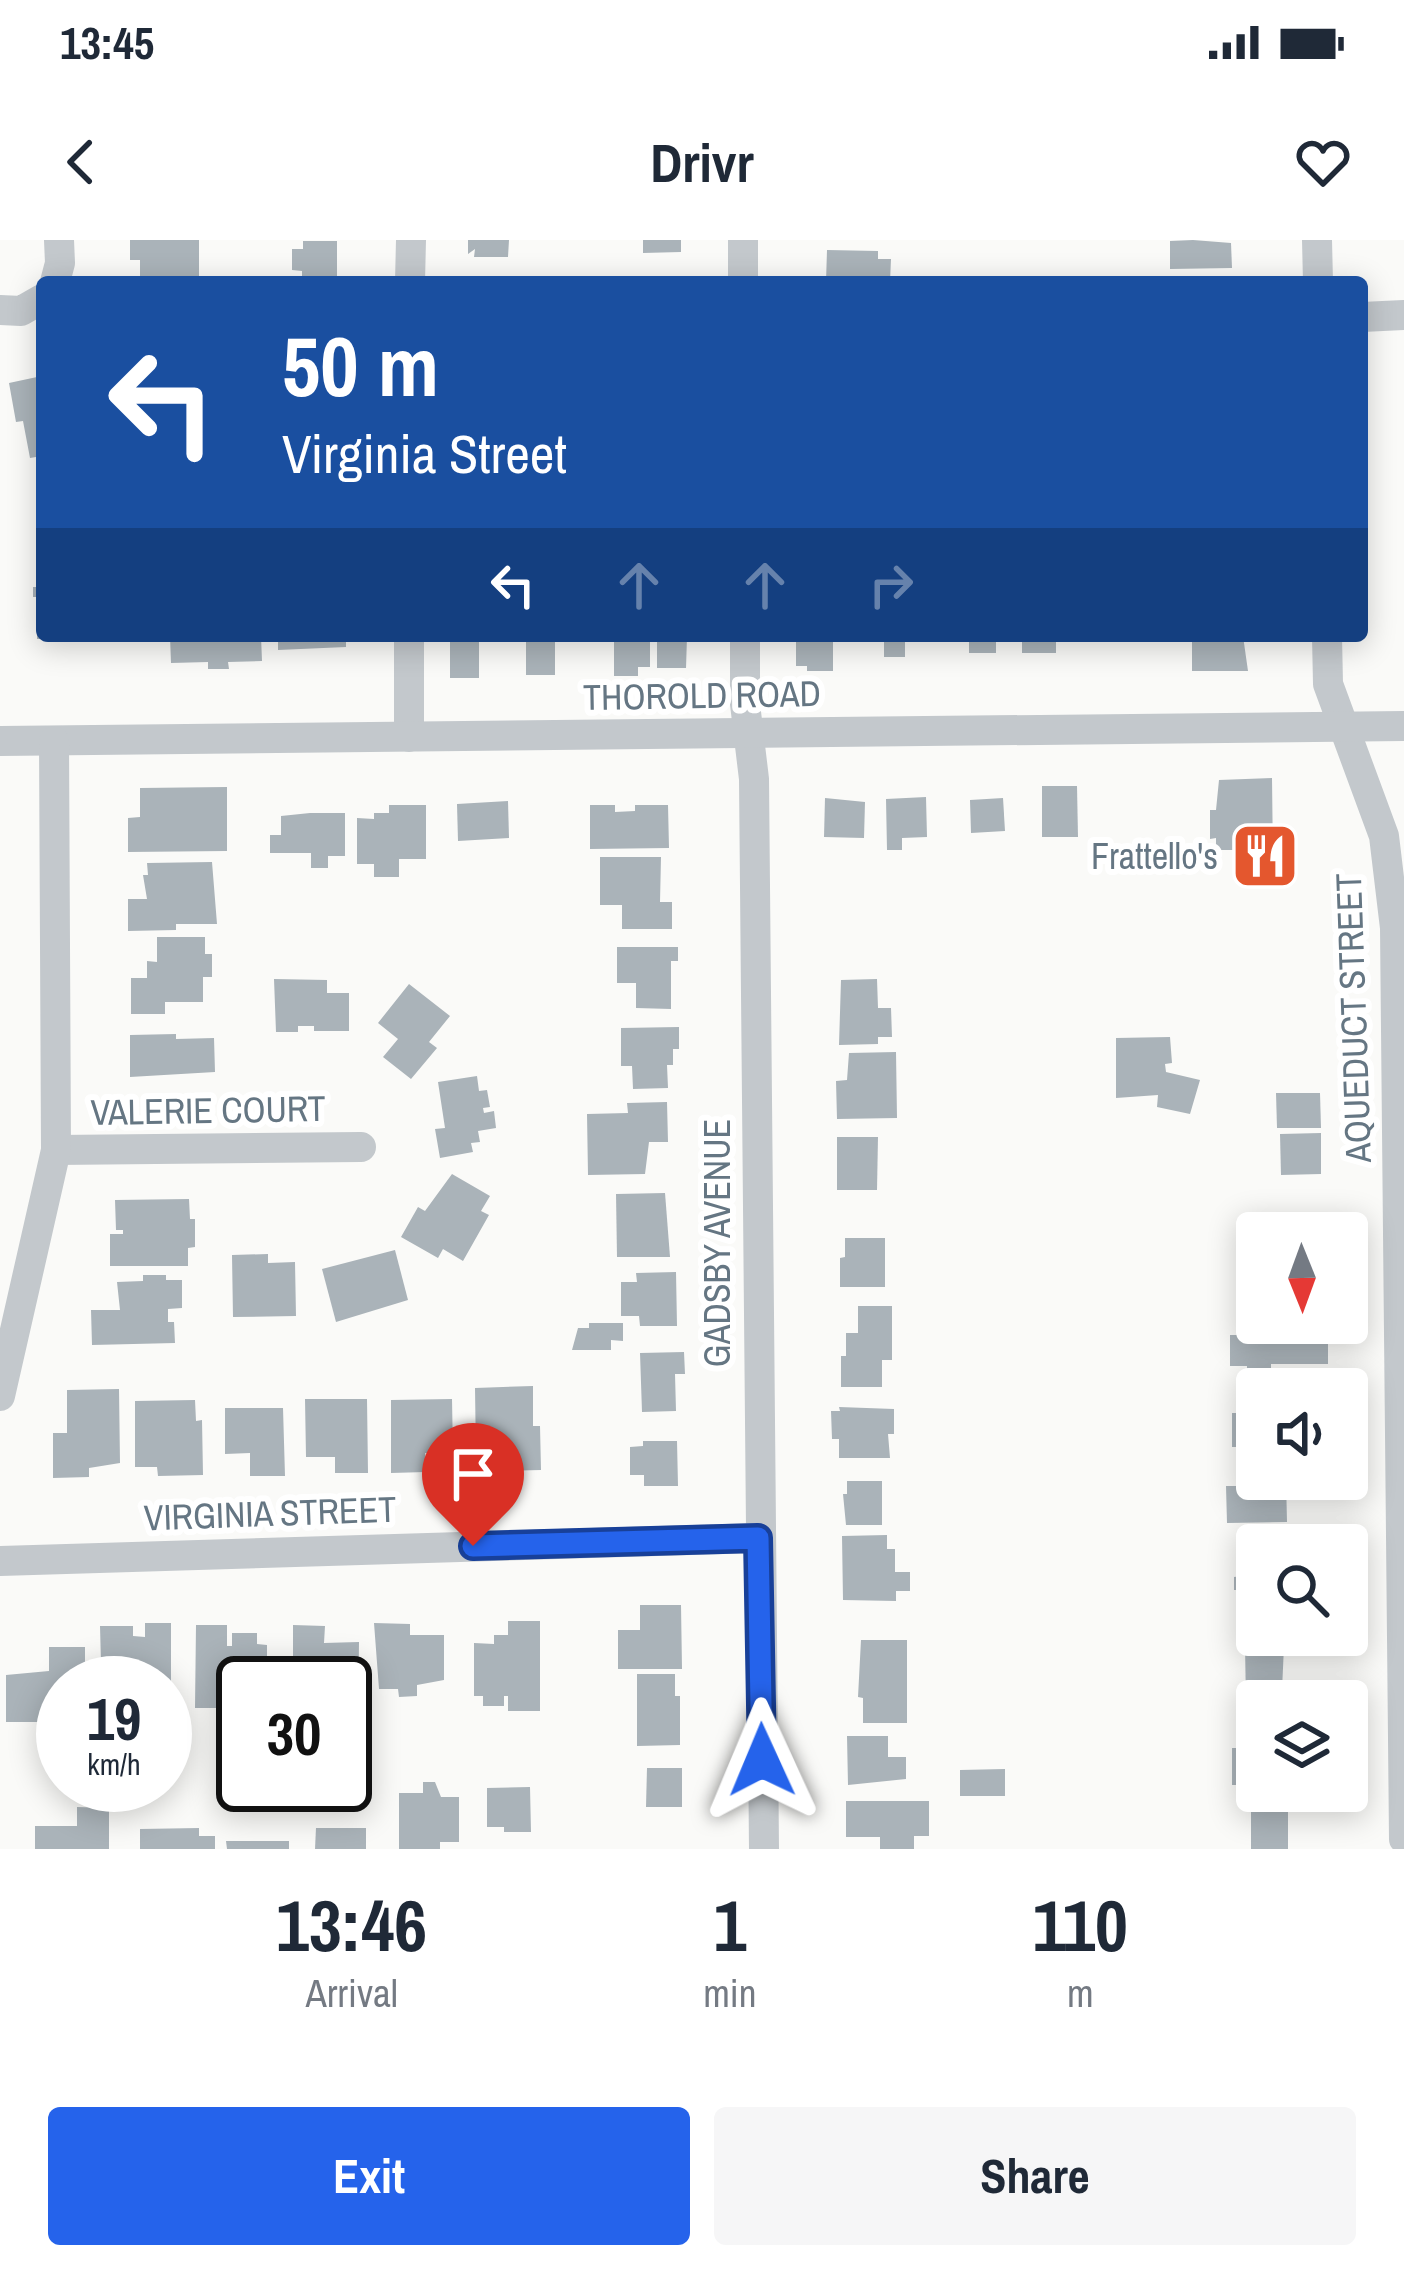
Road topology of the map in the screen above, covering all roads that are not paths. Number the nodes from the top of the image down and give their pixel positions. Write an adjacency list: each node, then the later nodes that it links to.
1 (59, 240): 5 (street)
2 (410, 240): 6 (street)
3 (743, 240): 7 (street)
4 (1317, 240): 8 (street)
5 (57, 276)
6 (410, 276)
7 (743, 276)
8 (1318, 276)
9 (36, 302): 10 (street)
10 (0, 310)
11 (1404, 315): 12 (street)
12 (1368, 317)
13 (409, 642): 19 (street)
14 (745, 642): 18 (street, GADSBY AVENUE)
15 (1327, 642): 17 (street, AQUEDUCT STREET)
16 (1404, 726): 17 (street, THOROLD ROAD)
17 (1346, 728): 18 (street, THOROLD ROAD); 27 (street, AQUEDUCT STREET)
18 (748, 733): 19 (street, THOROLD ROAD); 25 (street, GADSBY AVENUE)
19 (409, 737): 21 (street, THOROLD ROAD)
20 (0, 741): 21 (street, THOROLD ROAD)
21 (54, 741): 23 (street)
22 (361, 1147): 23 (street, VALERIE COURT)
23 (56, 1150): 24 (street)
24 (0, 1396)
25 (758, 1538): 26 (street, VIRGINIA STREET); 28 (street, GADSBY AVENUE)
26 (0, 1561)
27 (1404, 1839)
28 (764, 1849)

